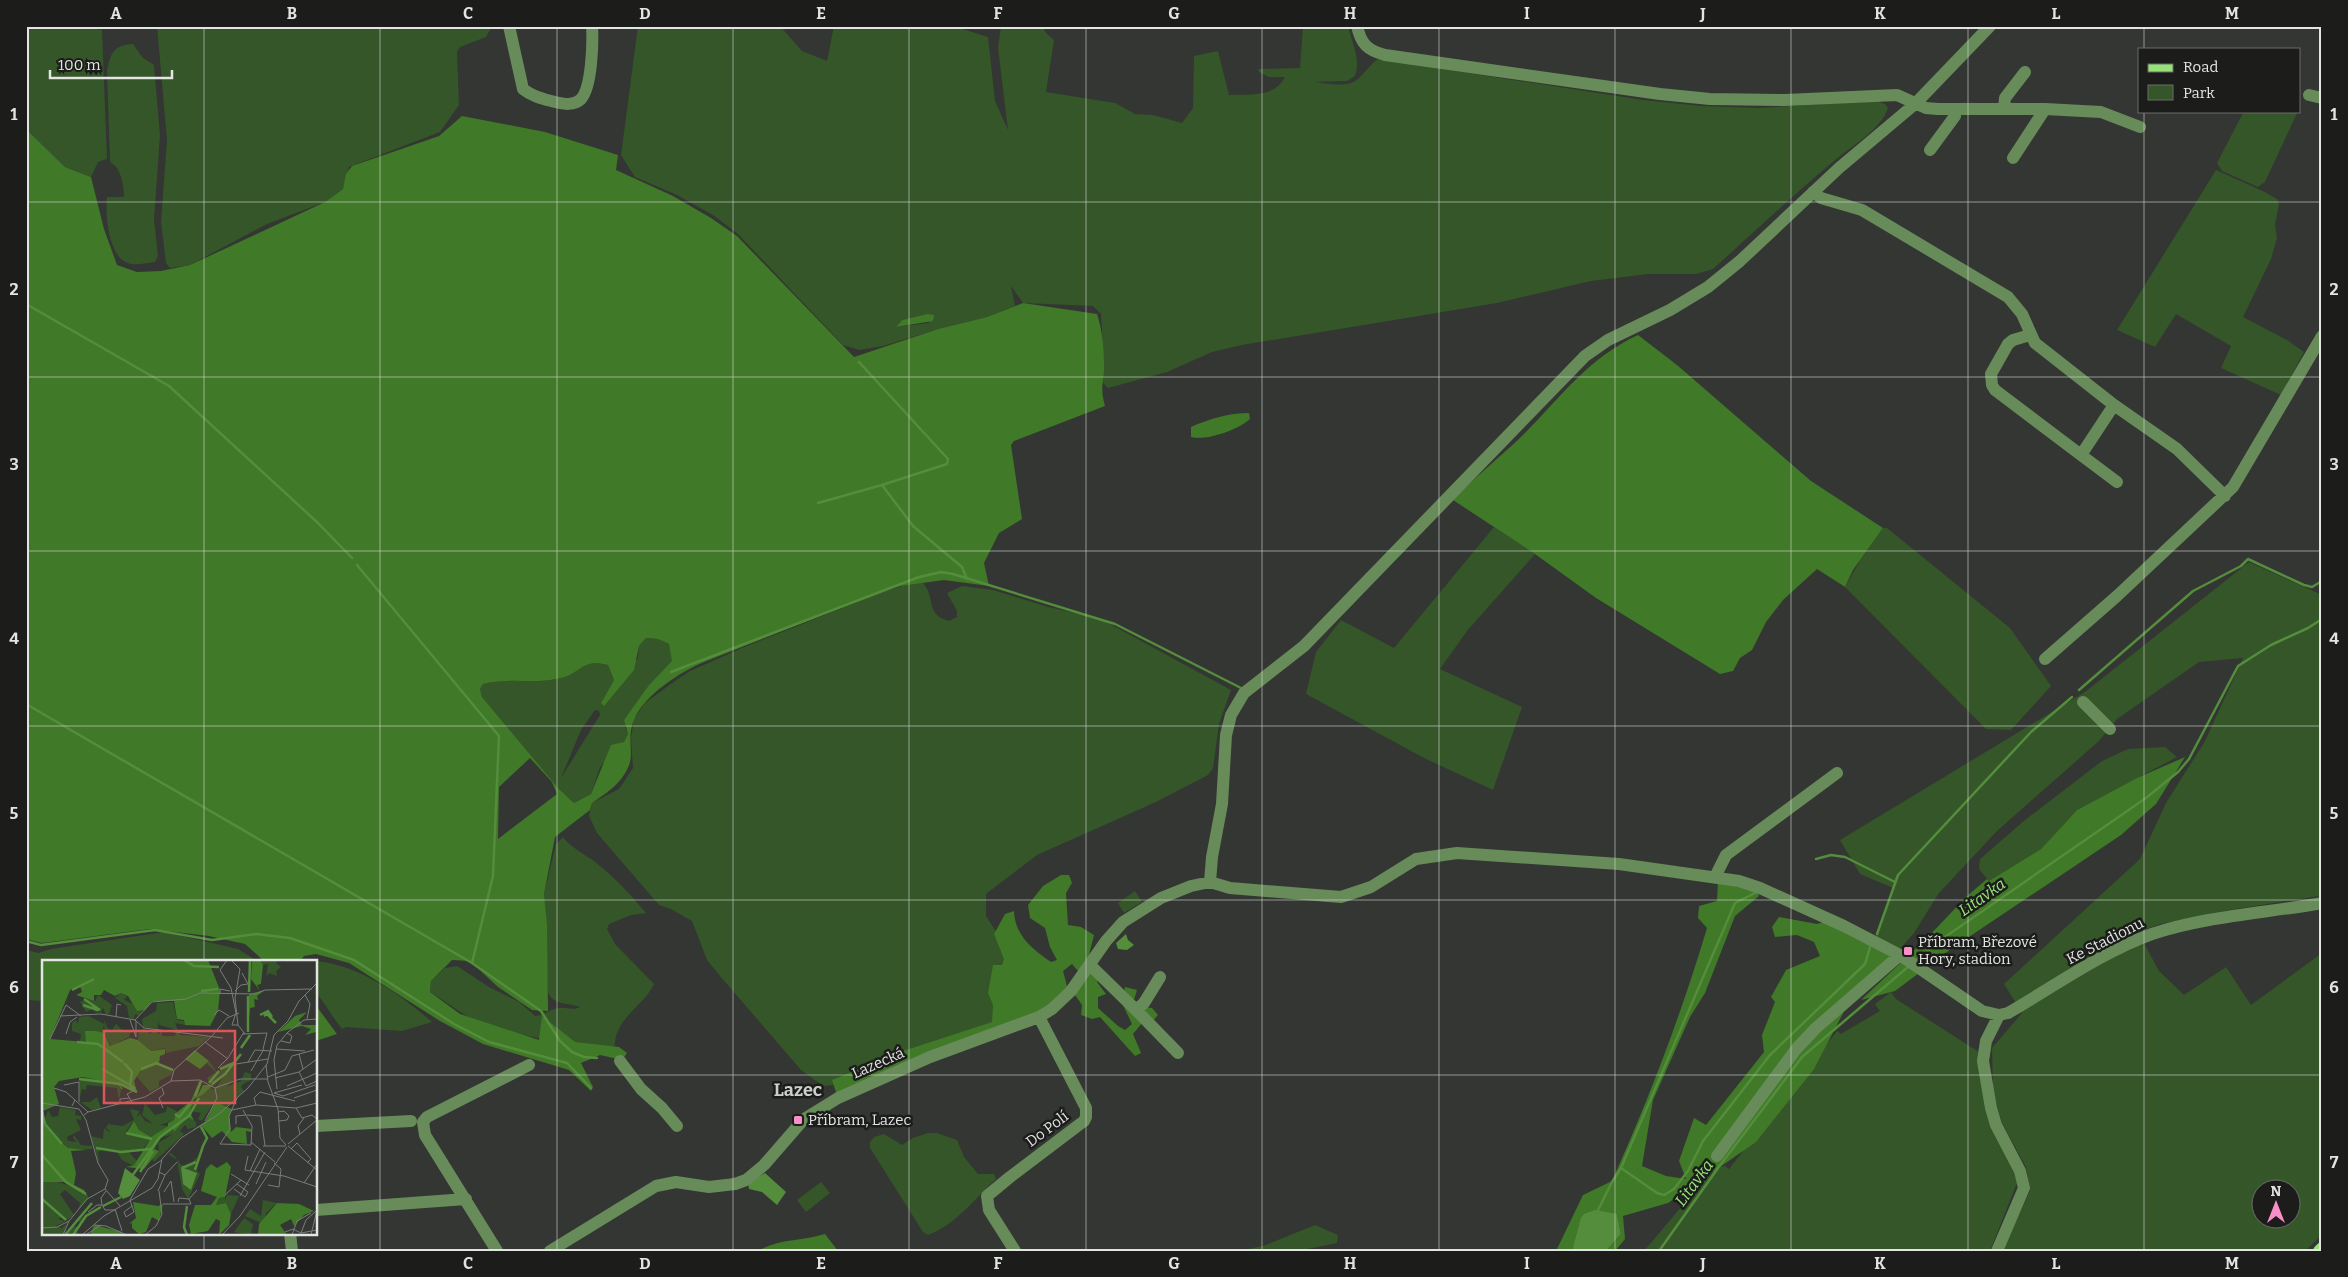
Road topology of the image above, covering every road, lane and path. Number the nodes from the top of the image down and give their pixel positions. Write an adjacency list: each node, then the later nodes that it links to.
1 (509, 26): 2 (street)
2 (592, 26)
3 (1357, 26): 6 (street)
4 (1990, 26): 6 (street)
5 (2026, 72): 8 (street)
6 (1915, 104): 7 (street); 13 (street)
7 (1956, 109): 8 (street); 11 (street)
8 (2004, 109): 9 (street)
9 (2045, 109): 10 (street); 12 (street)
10 (2140, 127)
11 (1930, 150)
12 (2012, 158)
13 (1813, 192): 14 (street); 25 (street)
14 (2030, 335): 16 (street); 17 (street)
15 (2322, 336): 19 (street)
16 (2114, 406): 17 (street); 19 (street)
17 (2081, 455): 18 (street)
18 (2117, 482)
19 (2225, 496): 20 (street)
20 (2045, 659)
21 (2083, 702): 22 (street)
22 (2110, 729)
23 (1837, 773): 24 (street)
24 (1715, 877): 25 (street); 27 (street)
25 (1210, 882): 28 (street, Lazecká)
26 (2322, 903): 31 (street, Ke Stadionu)
27 (1904, 957): 31 (street); 39 (street)
28 (1090, 965): 30 (street); 32 (street, Lazecká)
29 (1160, 977): 30 (street)
30 (1136, 1010): 33 (street)
31 (1999, 1015): 49 (street)
32 (1039, 1017): 43 (street, Lazecká); 48 (street, Do Polí)
33 (1178, 1053)
34 (620, 1062): 38 (street)
35 (529, 1065): 40 (street)
36 (411, 1121): 37 (street)
37 (318, 1126)
38 (677, 1126)
39 (1717, 1156)
40 (466, 1199): 41 (street); 46 (street)
41 (318, 1207)
42 (290, 1234): 45 (street)
43 (565, 1247): 47 (street, Lazecká)
44 (2322, 1248): 50 (main road)
45 (292, 1251)
46 (497, 1251)
47 (550, 1251)
48 (1014, 1251)
49 (1997, 1251)
50 (2319, 1251)

